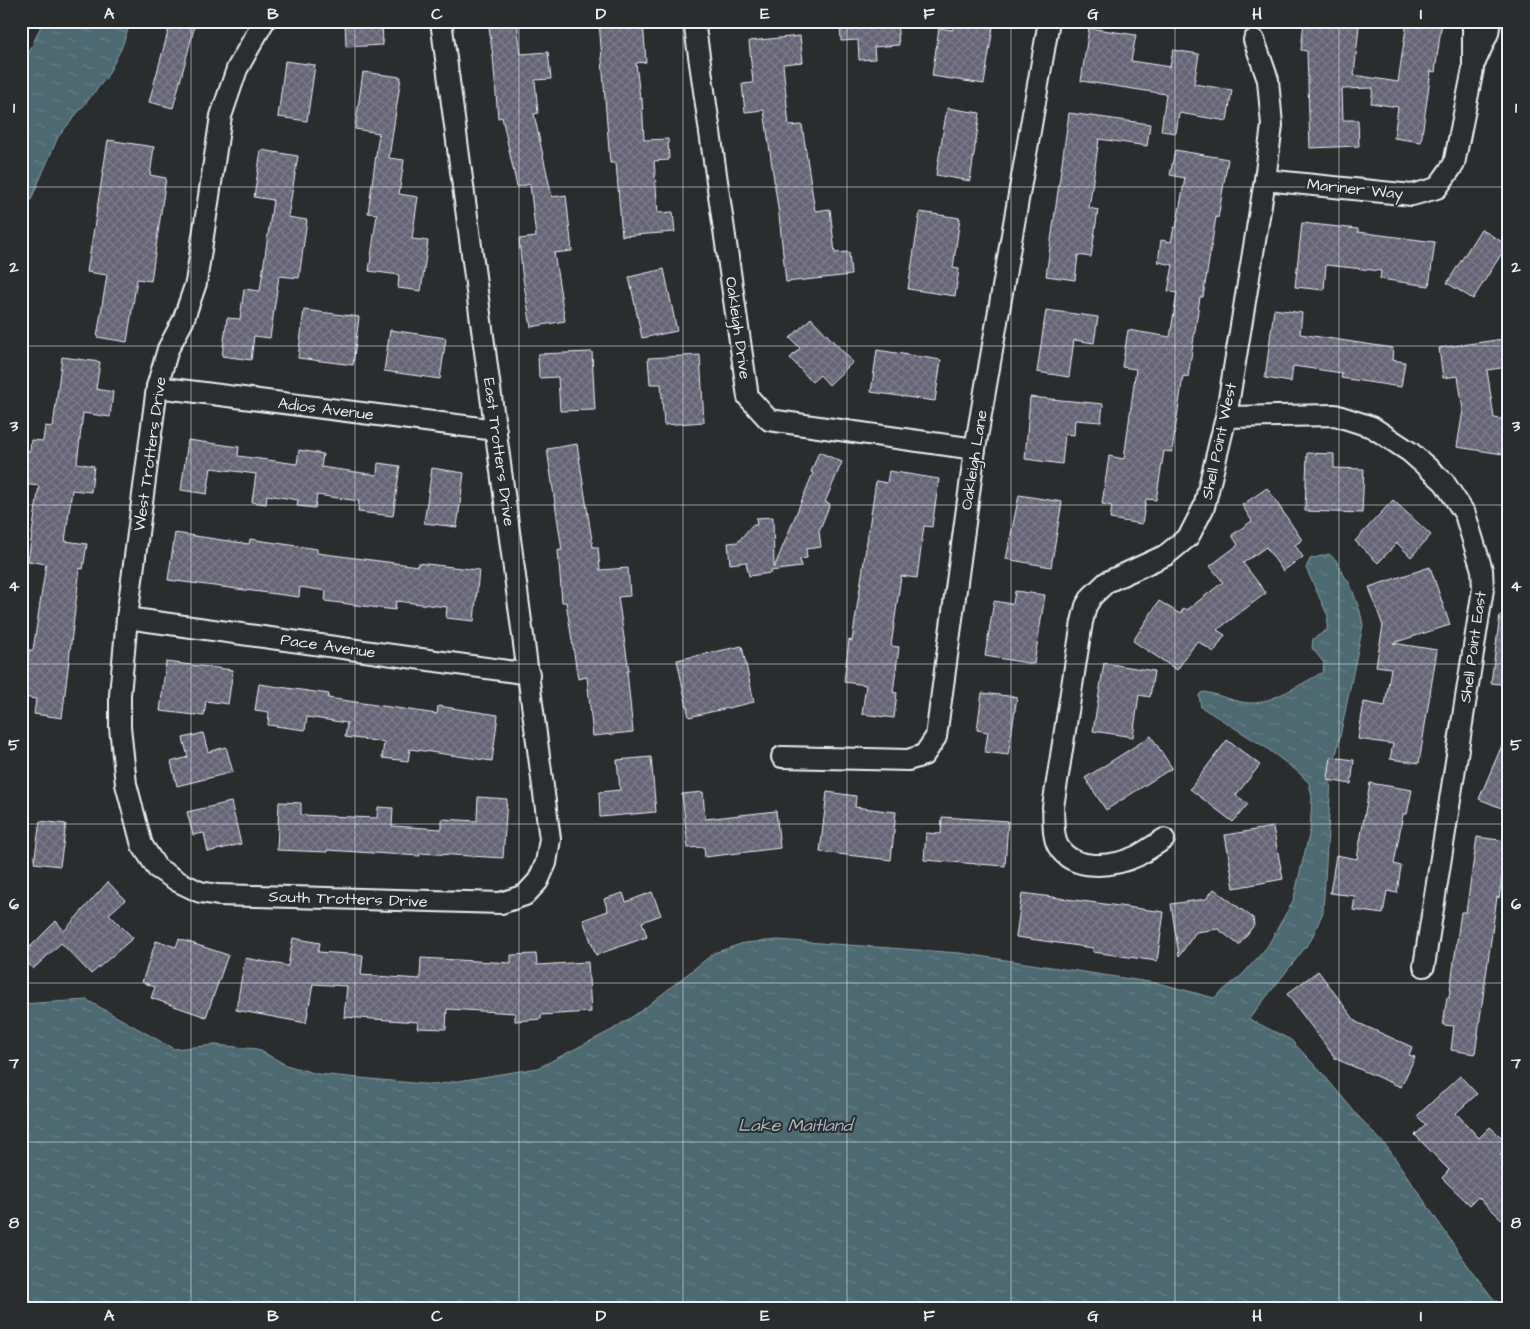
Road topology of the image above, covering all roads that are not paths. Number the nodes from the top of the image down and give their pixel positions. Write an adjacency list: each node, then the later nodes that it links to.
1 (264, 21): 10 (street, West Trotters Drive)
2 (441, 21): 12 (street, East Trotters Drive)
3 (694, 21): 13 (street, Oakleigh Drive)
4 (1049, 21): 13 (street, Oakleigh Lane)
5 (1473, 21): 8 (street, Mariner Way)
6 (1490, 21): 8 (street, Mariner Way)
7 (1254, 40): 9 (street, Shell Point West)
8 (1473, 69): 9 (street, Mariner Way)
9 (1265, 180): 11 (street, Shell Point West)
10 (157, 387): 12 (street, Adios Avenue); 14 (street, West Trotters Drive)
11 (1226, 417): 17 (street, Shell Point West); 20 (street, Shell Point East)
12 (496, 430): 15 (street, East Trotters Drive)
13 (975, 449): 16 (street, Oakleigh Lane)
14 (127, 618): 15 (street, Pace Avenue); 18 (street, West Trotters Drive)
15 (529, 674): 19 (street, East Trotters Drive)
16 (782, 757)
17 (1164, 840)
18 (157, 868): 19 (street, South Trotters Drive)
19 (538, 881)
20 (1424, 966)

